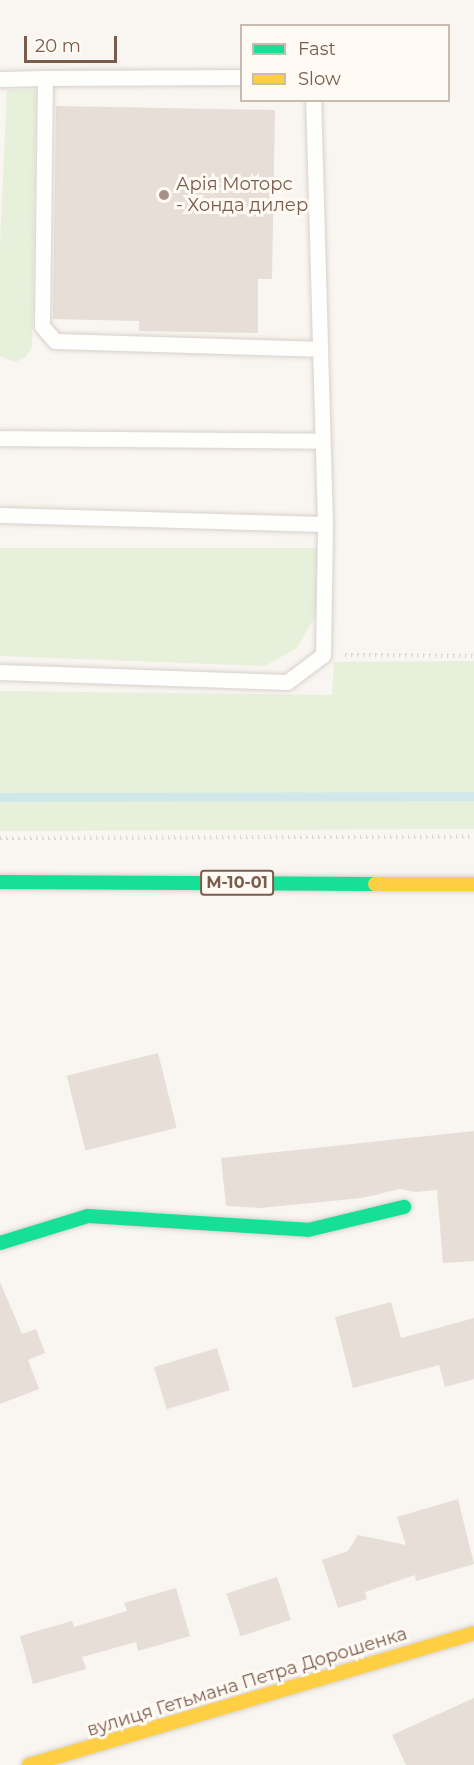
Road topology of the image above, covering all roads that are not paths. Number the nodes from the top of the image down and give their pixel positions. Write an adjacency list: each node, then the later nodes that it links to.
1 (240, 77): 2 (lane)
2 (45, 78): 3 (lane); 5 (lane)
3 (0, 79)
4 (313, 102): 5 (lane)
5 (317, 349): 7 (lane)
6 (0, 438): 7 (lane)
7 (321, 441): 9 (lane)
8 (0, 515): 9 (lane)
9 (325, 524): 10 (lane)
10 (0, 672)
11 (0, 882): 12 (main road, М-10-01)
12 (474, 884)
13 (405, 1207): 14 (main road)
14 (0, 1244)
15 (474, 1633): 16 (main road, вулиця Гетьмана Петра Дорошенка)
16 (29, 1765)

